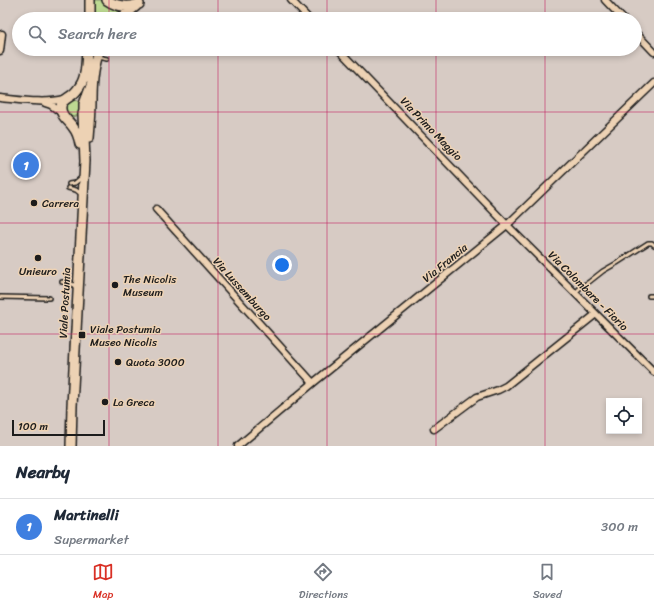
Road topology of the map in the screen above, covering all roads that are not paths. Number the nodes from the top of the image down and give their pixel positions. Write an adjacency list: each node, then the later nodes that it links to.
1 (90, 0): 6 (main road)
2 (107, 0): 5 (main road)
3 (291, 0): 8 (street)
4 (605, 0): 9 (street)
5 (141, 2): 7 (main road)
6 (90, 12)
7 (129, 12)
8 (302, 12)
9 (616, 12)
10 (2, 34): 12 (street)
11 (642, 39): 13 (street)
12 (0, 51)
13 (654, 52)
14 (86, 56): 22 (main road)
15 (96, 56): 20 (main road)
16 (102, 56): 18 (lane)
17 (345, 56): 31 (street, Via Primo Maggio)
18 (107, 59)
19 (654, 83): 31 (street, Via Francia)
20 (91, 86): 24 (main road, Viale Postumia); 27 (main road, Viale Postumia)
21 (0, 98): 23 (street)
22 (68, 98): 23 (street); 24 (main road); 26 (main road)
23 (40, 101): 26 (street)
24 (84, 104): 25 (main road, Viale Postumia)
25 (83, 114): 26 (main road); 27 (main road, Viale Postumia)
26 (64, 116): 27 (main road, Viale Postumia)
27 (85, 161): 28 (main road, Viale Postumia)
28 (84, 174): 29 (main road, Viale Postumia); 29 (lane)
29 (83, 196): 35 (main road, Viale Postumia)
30 (156, 209): 42 (street, Via Lussemburgo)
31 (507, 225): 34 (street, Via Colombare - Fiorio); 42 (street, Via Francia)
32 (654, 245): 34 (lane)
33 (62, 282): 35 (lane)
34 (574, 293): 40 (street, Via Colombare - Fiorio)
35 (78, 295): 44 (main road, Viale Postumia)
36 (649, 296): 37 (lane)
37 (654, 296)
38 (0, 297): 39 (lane)
39 (49, 298)
40 (596, 314): 41 (street, Via Colombare - Fiorio); 43 (street)
41 (654, 372)
42 (313, 383): 45 (street, Via Francia)
43 (434, 429)
44 (71, 446)
45 (238, 446)

